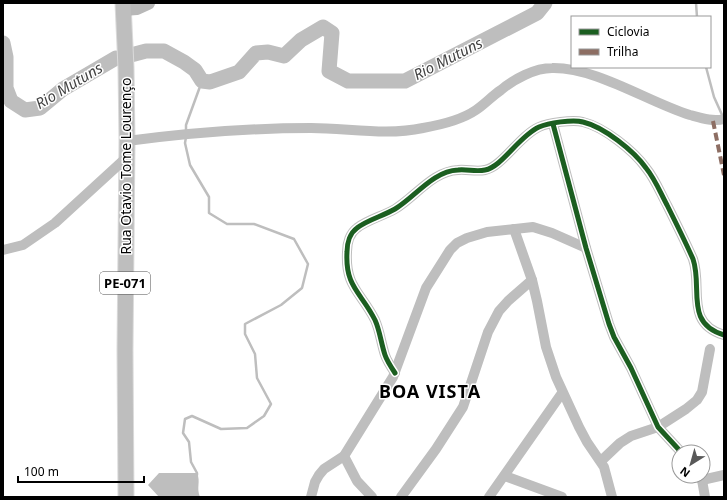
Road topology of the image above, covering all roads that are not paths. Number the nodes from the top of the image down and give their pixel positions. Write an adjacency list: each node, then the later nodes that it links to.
1 (148, 3): 2 (street)
2 (123, 6): 5 (main road, Rua Otavio Tome Lourenço / PE-071)
3 (722, 120): 5 (street)
4 (553, 124): 8 (street); 11 (street); 13 (street)
5 (127, 141): 6 (main road, Rua Otavio Tome Lourenço / PE-071)
6 (126, 158): 9 (street); 23 (main road, Rua Otavio Tome Lourenço / PE-071)
7 (514, 230): 8 (street); 10 (street); 13 (street)
8 (586, 248): 15 (street)
9 (3, 250)
10 (532, 280): 14 (street); 26 (street)
11 (724, 335)
12 (710, 349): 15 (street)
13 (395, 373): 17 (street)
14 (562, 393): 18 (street); 20 (street)
15 (658, 427): 16 (street); 18 (street)
16 (674, 444)
17 (344, 456): 24 (street); 25 (street)
18 (600, 461): 29 (street)
19 (724, 474): 21 (street)
20 (505, 476): 27 (street); 28 (street)
21 (711, 476)
22 (702, 484): 30 (street)
23 (126, 497)
24 (312, 497)
25 (372, 497)
26 (400, 497)
27 (489, 497)
28 (562, 497)
29 (612, 497)
30 (705, 497)

